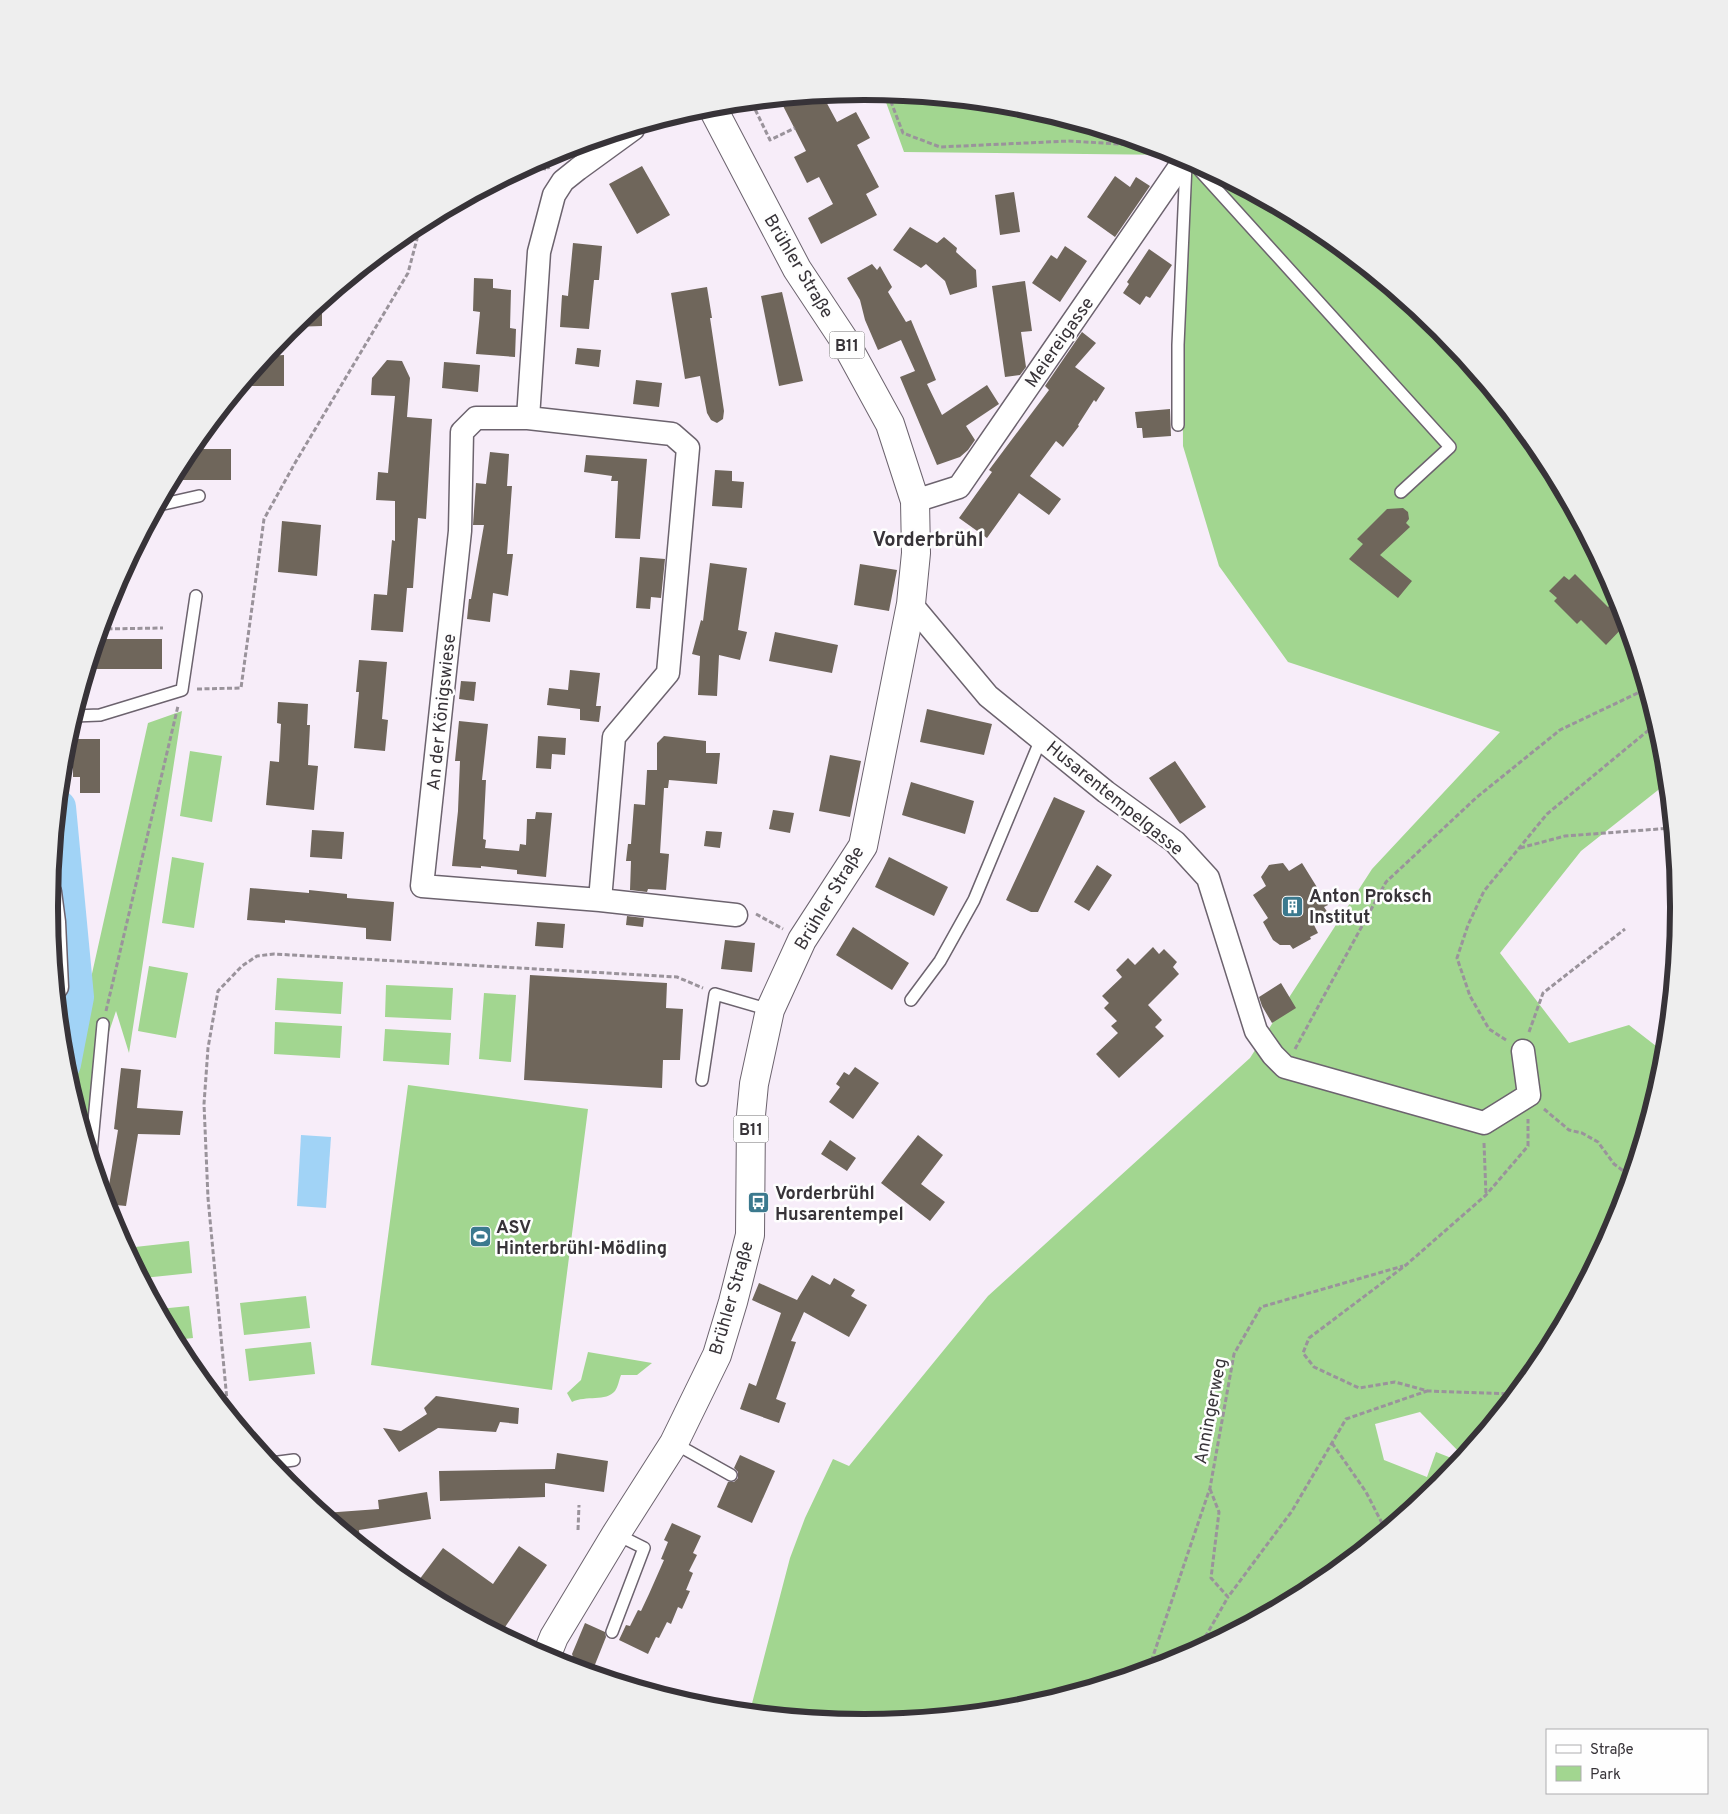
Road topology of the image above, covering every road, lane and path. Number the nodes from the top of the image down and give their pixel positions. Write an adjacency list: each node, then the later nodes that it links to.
1 (891, 101): 6 (path)
2 (754, 108): 4 (path)
3 (716, 114): 17 (main road, Brühler Straße / B11)
4 (795, 128)
5 (620, 138): 13 (street)
6 (1127, 144)
7 (1181, 166): 17 (street, Meiereigasse)
8 (541, 168): 10 (path)
9 (1186, 168): 14 (lane)
10 (549, 169)
11 (1205, 177): 15 (lane)
12 (415, 237): 23 (path)
13 (528, 418): 30 (street, An der Königswiese); 30 (street, An der Königswiese)
14 (1178, 425)
15 (1400, 492)
16 (199, 496): 18 (lane)
17 (915, 501): 20 (main road, Brühler Straße / B11)
18 (166, 503)
19 (196, 596): 23 (lane)
20 (911, 604): 27 (street, Husarentempelgasse); 36 (main road, Brühler Straße / B11)
21 (163, 628): 22 (path)
22 (107, 629)
23 (182, 690): 25 (lane); 37 (path)
24 (1641, 691): 39 (path)
25 (81, 716)
26 (1650, 729): 29 (path)
27 (1041, 740): 35 (lane); 39 (street, Husarentempelgasse)
28 (1667, 828): 29 (path)
29 (1519, 848): 38 (path)
30 (600, 900): 31 (street, An der Königswiese)
31 (736, 916): 33 (path)
32 (1625, 929): 38 (path)
33 (785, 930)
34 (715, 994): 36 (lane); 40 (lane); 49 (path)
35 (911, 1000)
36 (770, 1010): 50 (main road, Brühler Straße / B11)
37 (103, 1024): 43 (lane)
38 (1523, 1050): 41 (street)
39 (1285, 1067): 42 (street)
40 (702, 1080)
41 (1528, 1095): 42 (street); 44 (path); 45 (path)
42 (1484, 1123): 45 (path)
43 (92, 1140)
44 (1625, 1173)
45 (1486, 1195): 46 (path)
46 (1406, 1265): 47 (path); 55 (path, Anningerweg)
47 (1428, 1391): 48 (path); 51 (path)
48 (1507, 1394)
49 (227, 1402)
50 (674, 1443): 54 (lane); 59 (main road, Brühler Straße / B11)
51 (1332, 1443): 57 (path); 60 (path)
52 (294, 1460): 53 (lane)
53 (280, 1462)
54 (731, 1475)
55 (1210, 1488): 60 (path); 65 (path, Anningerweg)
56 (579, 1505): 58 (path)
57 (1383, 1524)
58 (578, 1530)
59 (616, 1534): 61 (lane); 64 (main road, Brühler Straße / B11)
60 (1228, 1597): 62 (path)
61 (612, 1632)
62 (1207, 1634): 63 (path)
63 (1204, 1638)
64 (549, 1649)
65 (1152, 1660)

